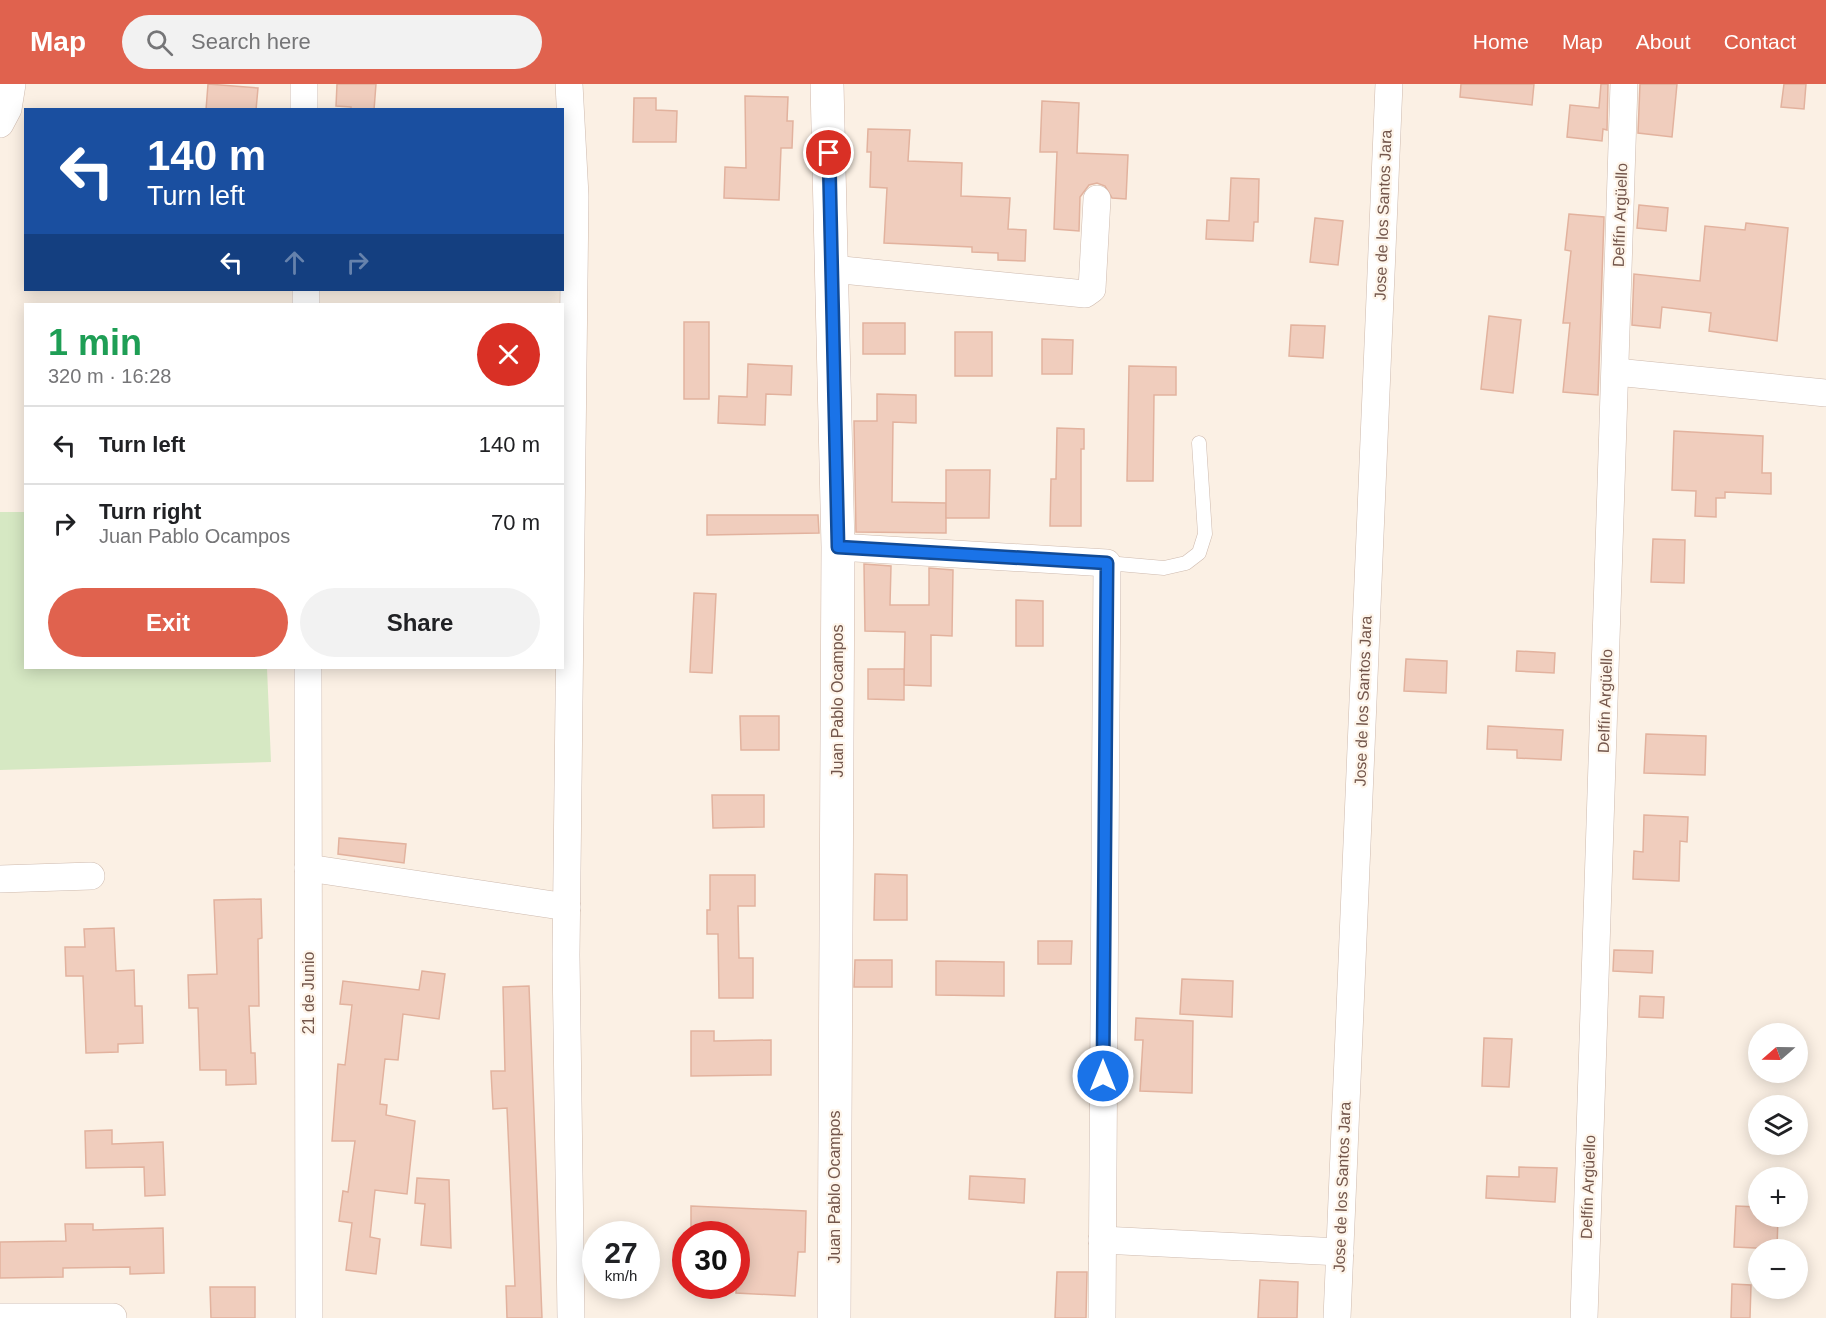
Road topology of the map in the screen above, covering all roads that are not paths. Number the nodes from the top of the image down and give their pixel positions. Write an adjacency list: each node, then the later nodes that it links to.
1 (12, 84): 8 (street)
2 (304, 84): 7 (street)
3 (569, 84): 20 (street)
4 (828, 84): 10 (street, Juan Pablo Ocampos)
5 (1389, 84): 22 (street, Jose de los Santos Jara)
6 (1624, 84): 11 (street, Delfín Argüello)
7 (304, 108)
8 (0, 124)
9 (1097, 199): 10 (street)
10 (832, 269): 14 (street, Juan Pablo Ocampos)
11 (1616, 372): 12 (street); 30 (street, Delfín Argüello)
12 (1826, 393)
13 (1199, 444): 15 (lane)
14 (838, 547): 15 (street); 27 (street, Juan Pablo Ocampos)
15 (1107, 563): 21 (street)
16 (308, 669): 17 (street, 21 de Junio)
17 (308, 867): 20 (street); 25 (street, 21 de Junio)
18 (91, 876): 19 (street)
19 (0, 879)
20 (567, 907): 26 (street)
21 (1102, 1240): 22 (street); 28 (street)
22 (1340, 1252): 29 (street, Jose de los Santos Jara)
23 (0, 1317): 24 (street)
24 (113, 1317)
25 (309, 1318)
26 (571, 1318)
27 (834, 1318)
28 (1102, 1318)
29 (1337, 1318)
30 (1584, 1318)

